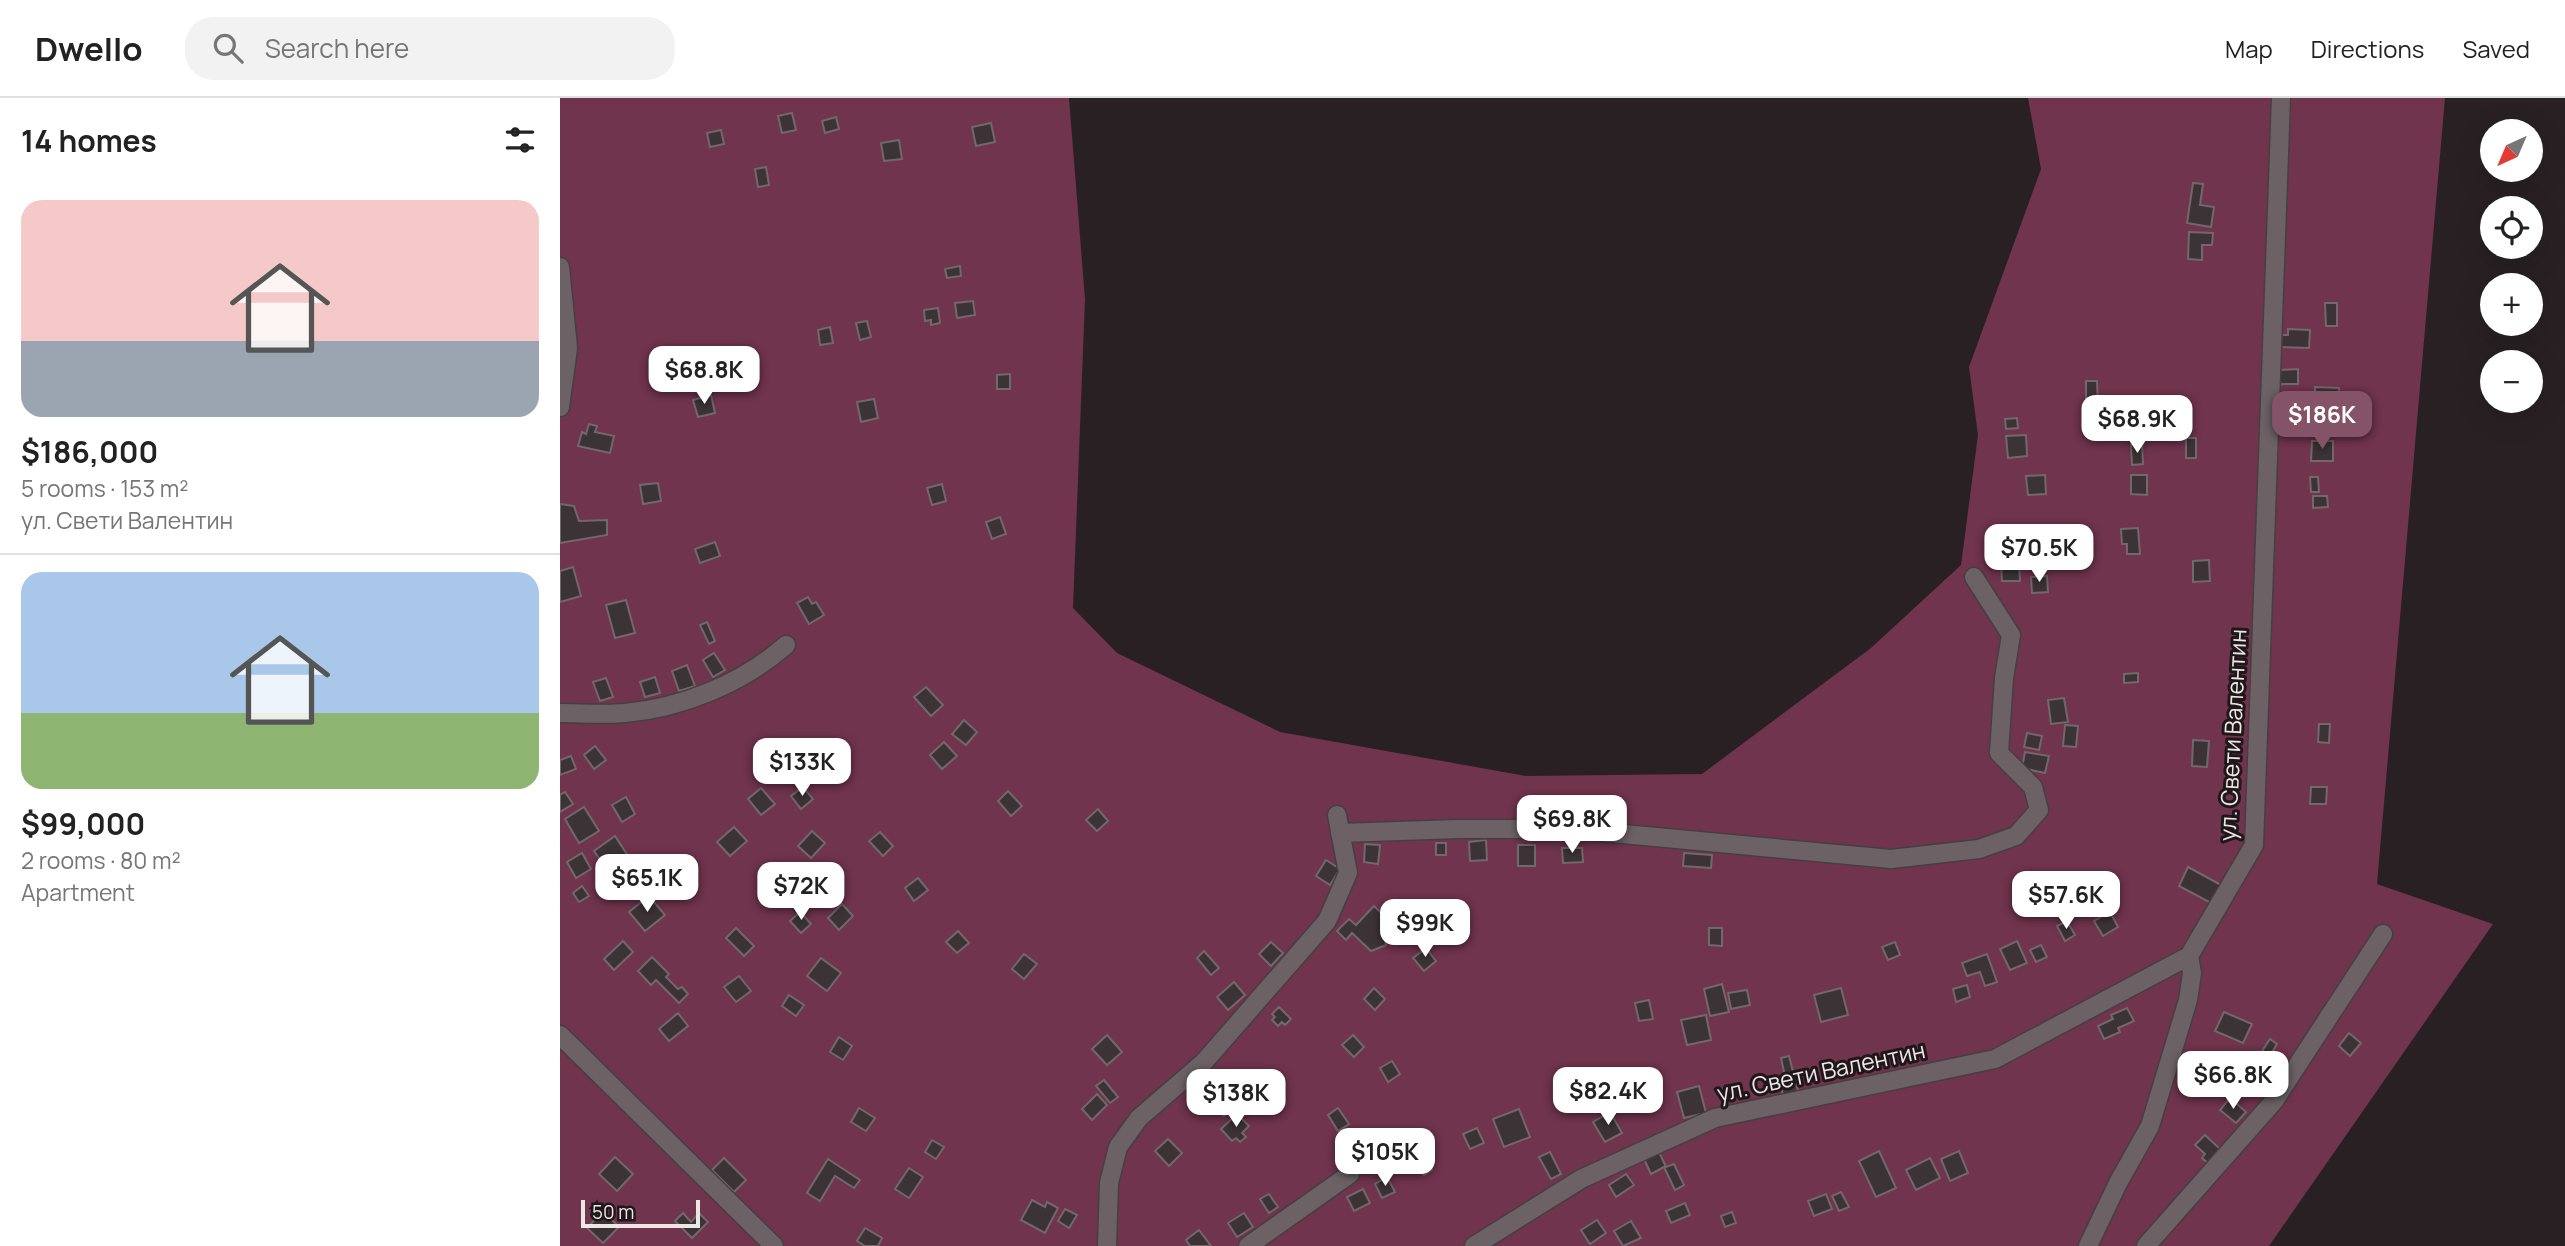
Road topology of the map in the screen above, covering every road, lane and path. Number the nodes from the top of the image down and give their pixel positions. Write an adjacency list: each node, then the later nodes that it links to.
1 (2281, 98): 8 (street, ул. Свети Валентин)
2 (560, 267): 3 (street)
3 (560, 407)
4 (1974, 577): 12 (street)
5 (786, 645): 6 (street)
6 (560, 713)
7 (2383, 934): 16 (street)
8 (2189, 956): 14 (street, ул. Свети Валентин); 15 (street)
9 (560, 1035): 11 (street)
10 (1350, 1174): 13 (street)
11 (774, 1246)
12 (1107, 1246)
13 (1248, 1246)
14 (1474, 1246)
15 (2088, 1246)
16 (2146, 1246)

